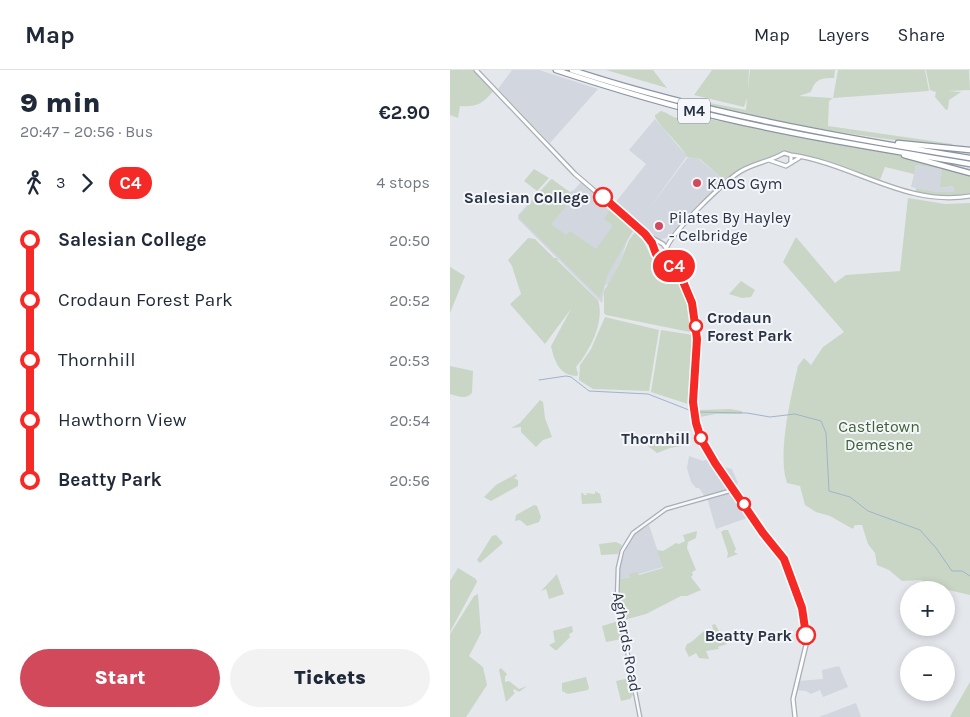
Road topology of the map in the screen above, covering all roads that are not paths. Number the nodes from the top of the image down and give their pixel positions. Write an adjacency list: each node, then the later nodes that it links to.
1 (476, 70): 16 (main road)
2 (556, 70): 4 (highway, M4)
3 (572, 70): 4 (highway, M4)
4 (837, 138): 5 (highway); 9 (highway, M4); 13 (highway, M4); 14 (highway)
5 (970, 150)
6 (781, 155): 7 (main road); 10 (main road); 12 (main road)
7 (791, 155): 8 (main road); 11 (main road)
8 (804, 158): 11 (main road); 15 (main road)
9 (970, 158)
10 (764, 161): 12 (main road); 17 (main road)
11 (791, 163): 12 (main road)
12 (781, 164)
13 (970, 164)
14 (970, 173)
15 (970, 196)
16 (645, 234): 18 (main road); 19 (main road)
17 (673, 235): 18 (main road); 20 (main road)
18 (660, 243): 19 (main road); 20 (main road)
19 (654, 249): 21 (main road)
20 (666, 249): 21 (main road); 22 (main road)
21 (661, 255): 22 (main road)
22 (676, 269): 23 (main road)
23 (734, 490): 24 (street, Aghards Road); 25 (main road)
24 (640, 717)
25 (795, 717)

